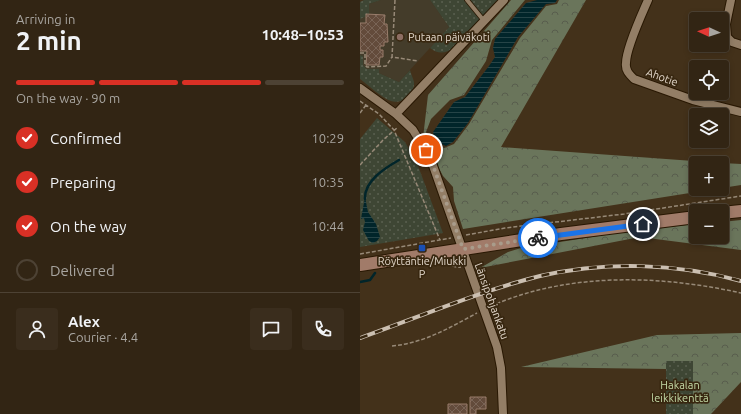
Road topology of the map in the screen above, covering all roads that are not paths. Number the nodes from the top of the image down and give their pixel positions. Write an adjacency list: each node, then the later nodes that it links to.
1 (467, 0): 5 (lane)
2 (504, 0): 5 (street)
3 (648, 0): 8 (street, Ahotie)
4 (731, 0): 6 (street)
5 (485, 22): 9 (street)
6 (741, 45)
7 (360, 88): 9 (street, Länsipohjankatu)
8 (741, 112)
9 (396, 114): 13 (street, Länsipohjankatu)
10 (741, 211): 11 (street)
11 (729, 212)
12 (689, 218): 13 (street)
13 (463, 249): 14 (street); 15 (street, Länsipohjankatu)
14 (360, 265)
15 (503, 414)

